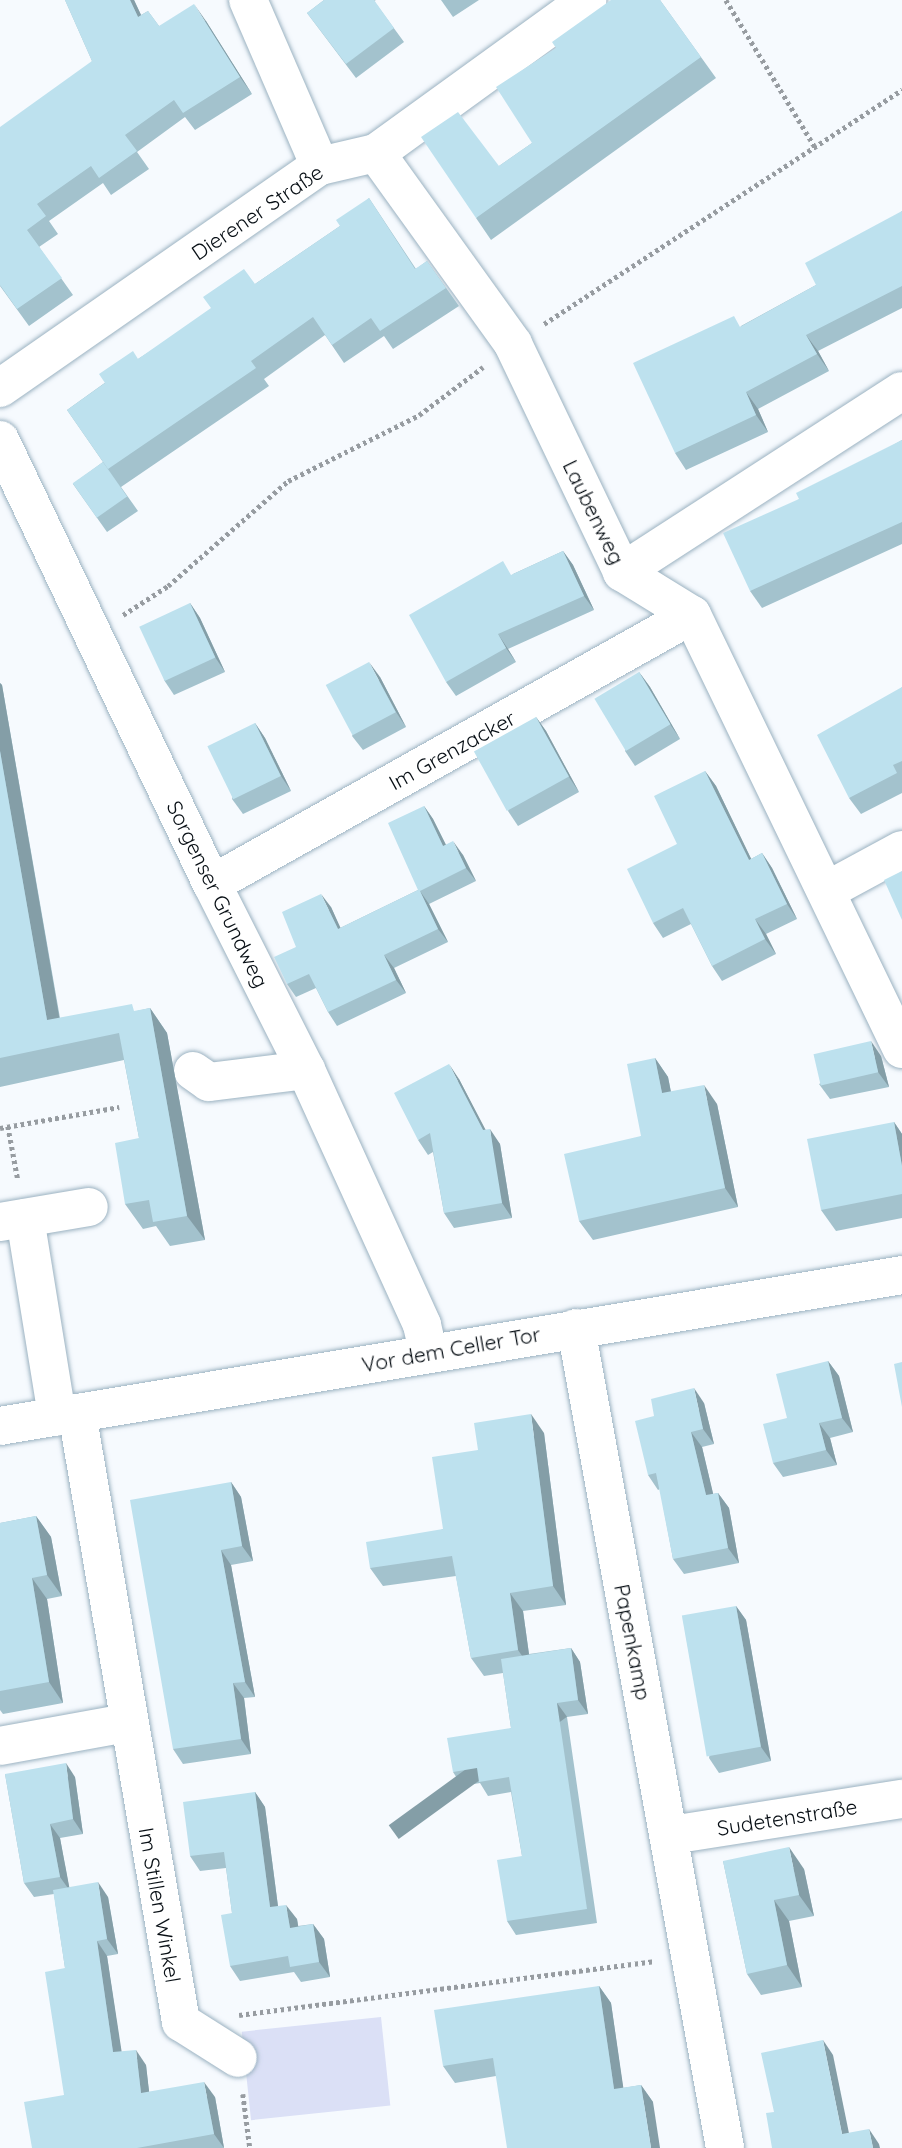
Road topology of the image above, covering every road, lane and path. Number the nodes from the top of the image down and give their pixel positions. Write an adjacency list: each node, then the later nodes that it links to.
1 (248, 0): 6 (street)
2 (587, 0): 5 (street, Dierener Straße)
3 (726, 0): 4 (path)
4 (814, 147)
5 (376, 153): 6 (street, Dierener Straße); 10 (street, Laubenweg)
6 (320, 166): 7 (street, Dierener Straße)
7 (0, 388)
8 (902, 391): 10 (street)
9 (0, 440): 13 (street, Sorgenser Grundweg)
10 (622, 572): 11 (street, Laubenweg)
11 (692, 615): 13 (street, Im Grenzacker); 14 (street)
12 (902, 850): 14 (street)
13 (212, 884): 16 (street, Sorgenser Grundweg)
14 (828, 890): 15 (street)
15 (902, 1049)
16 (306, 1070): 17 (street); 25 (street, Sorgenser Grundweg)
17 (193, 1071)
18 (119, 1107): 19 (path)
19 (8, 1126): 20 (path); 22 (path)
20 (0, 1128)
21 (89, 1207): 22 (street)
22 (12, 1220): 26 (street, Im Stillen Winkel)
23 (902, 1275): 24 (street, Vor dem Celler Tor)
24 (576, 1328): 25 (street, Vor dem Celler Tor); 31 (street, Papenkamp)
25 (428, 1352): 26 (street, Vor dem Celler Tor)
26 (67, 1415): 27 (street, Vor dem Celler Tor); 28 (street, Im Stillen Winkel)
27 (0, 1426)
28 (127, 1723): 29 (street); 33 (street, Im Stillen Winkel)
29 (0, 1746)
30 (902, 1799): 31 (street, Sudetenstraße)
31 (671, 1835): 32 (street, Papenkamp)
32 (690, 1957): 33 (path); 36 (street, Papenkamp)
33 (181, 2022): 34 (street)
34 (238, 2058): 35 (path)
35 (250, 2148)
36 (724, 2148)

